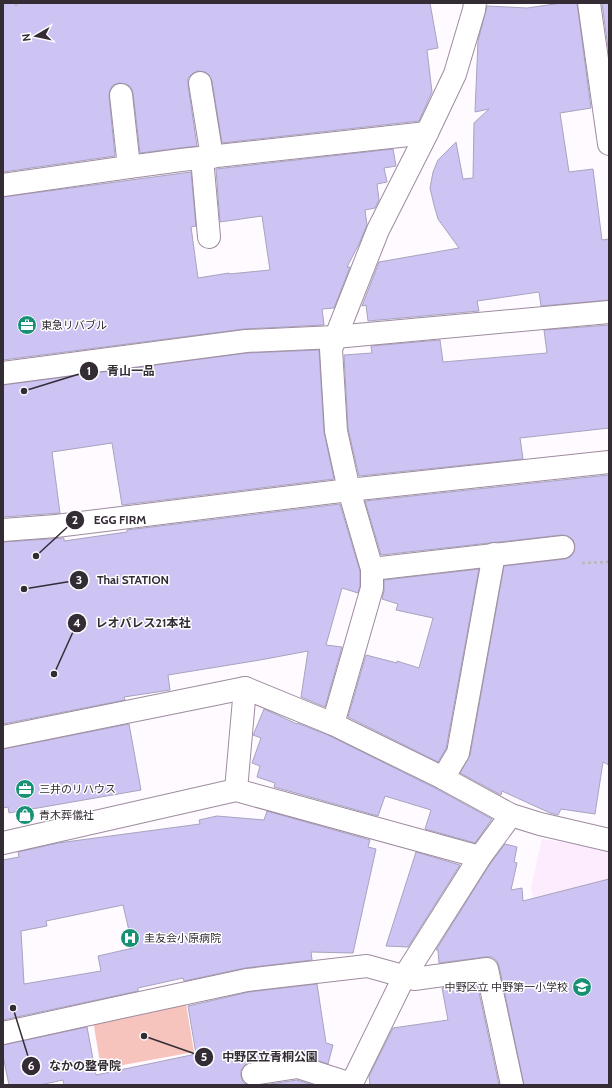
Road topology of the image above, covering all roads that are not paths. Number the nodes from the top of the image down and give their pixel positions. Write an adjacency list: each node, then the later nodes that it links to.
1 (475, 3): 5 (street)
2 (589, 3): 6 (street)
3 (200, 83): 7 (street)
4 (122, 95): 8 (street)
5 (427, 133): 7 (street); 12 (street)
6 (609, 144)
7 (207, 157): 8 (street); 10 (street)
8 (129, 167): 9 (street)
9 (3, 185)
10 (209, 237)
11 (609, 312): 12 (street)
12 (335, 337): 13 (street); 15 (street)
13 (3, 373)
14 (609, 462): 15 (street)
15 (349, 490): 16 (street); 19 (street)
16 (3, 530)
17 (563, 547): 18 (street)
18 (494, 554): 19 (street); 23 (street)
19 (372, 569): 21 (street)
20 (245, 688): 21 (street); 22 (street); 24 (street)
21 (333, 724): 23 (street)
22 (3, 737)
23 (443, 778): 25 (street)
24 (236, 790): 27 (street); 28 (street)
25 (511, 815): 26 (street); 28 (street)
26 (609, 840)
27 (3, 843)
28 (480, 857): 29 (street)
29 (404, 977): 30 (street); 32 (street); 33 (street)
30 (3, 1033)
31 (253, 1074): 32 (street)
32 (351, 1084)
33 (512, 1085)

